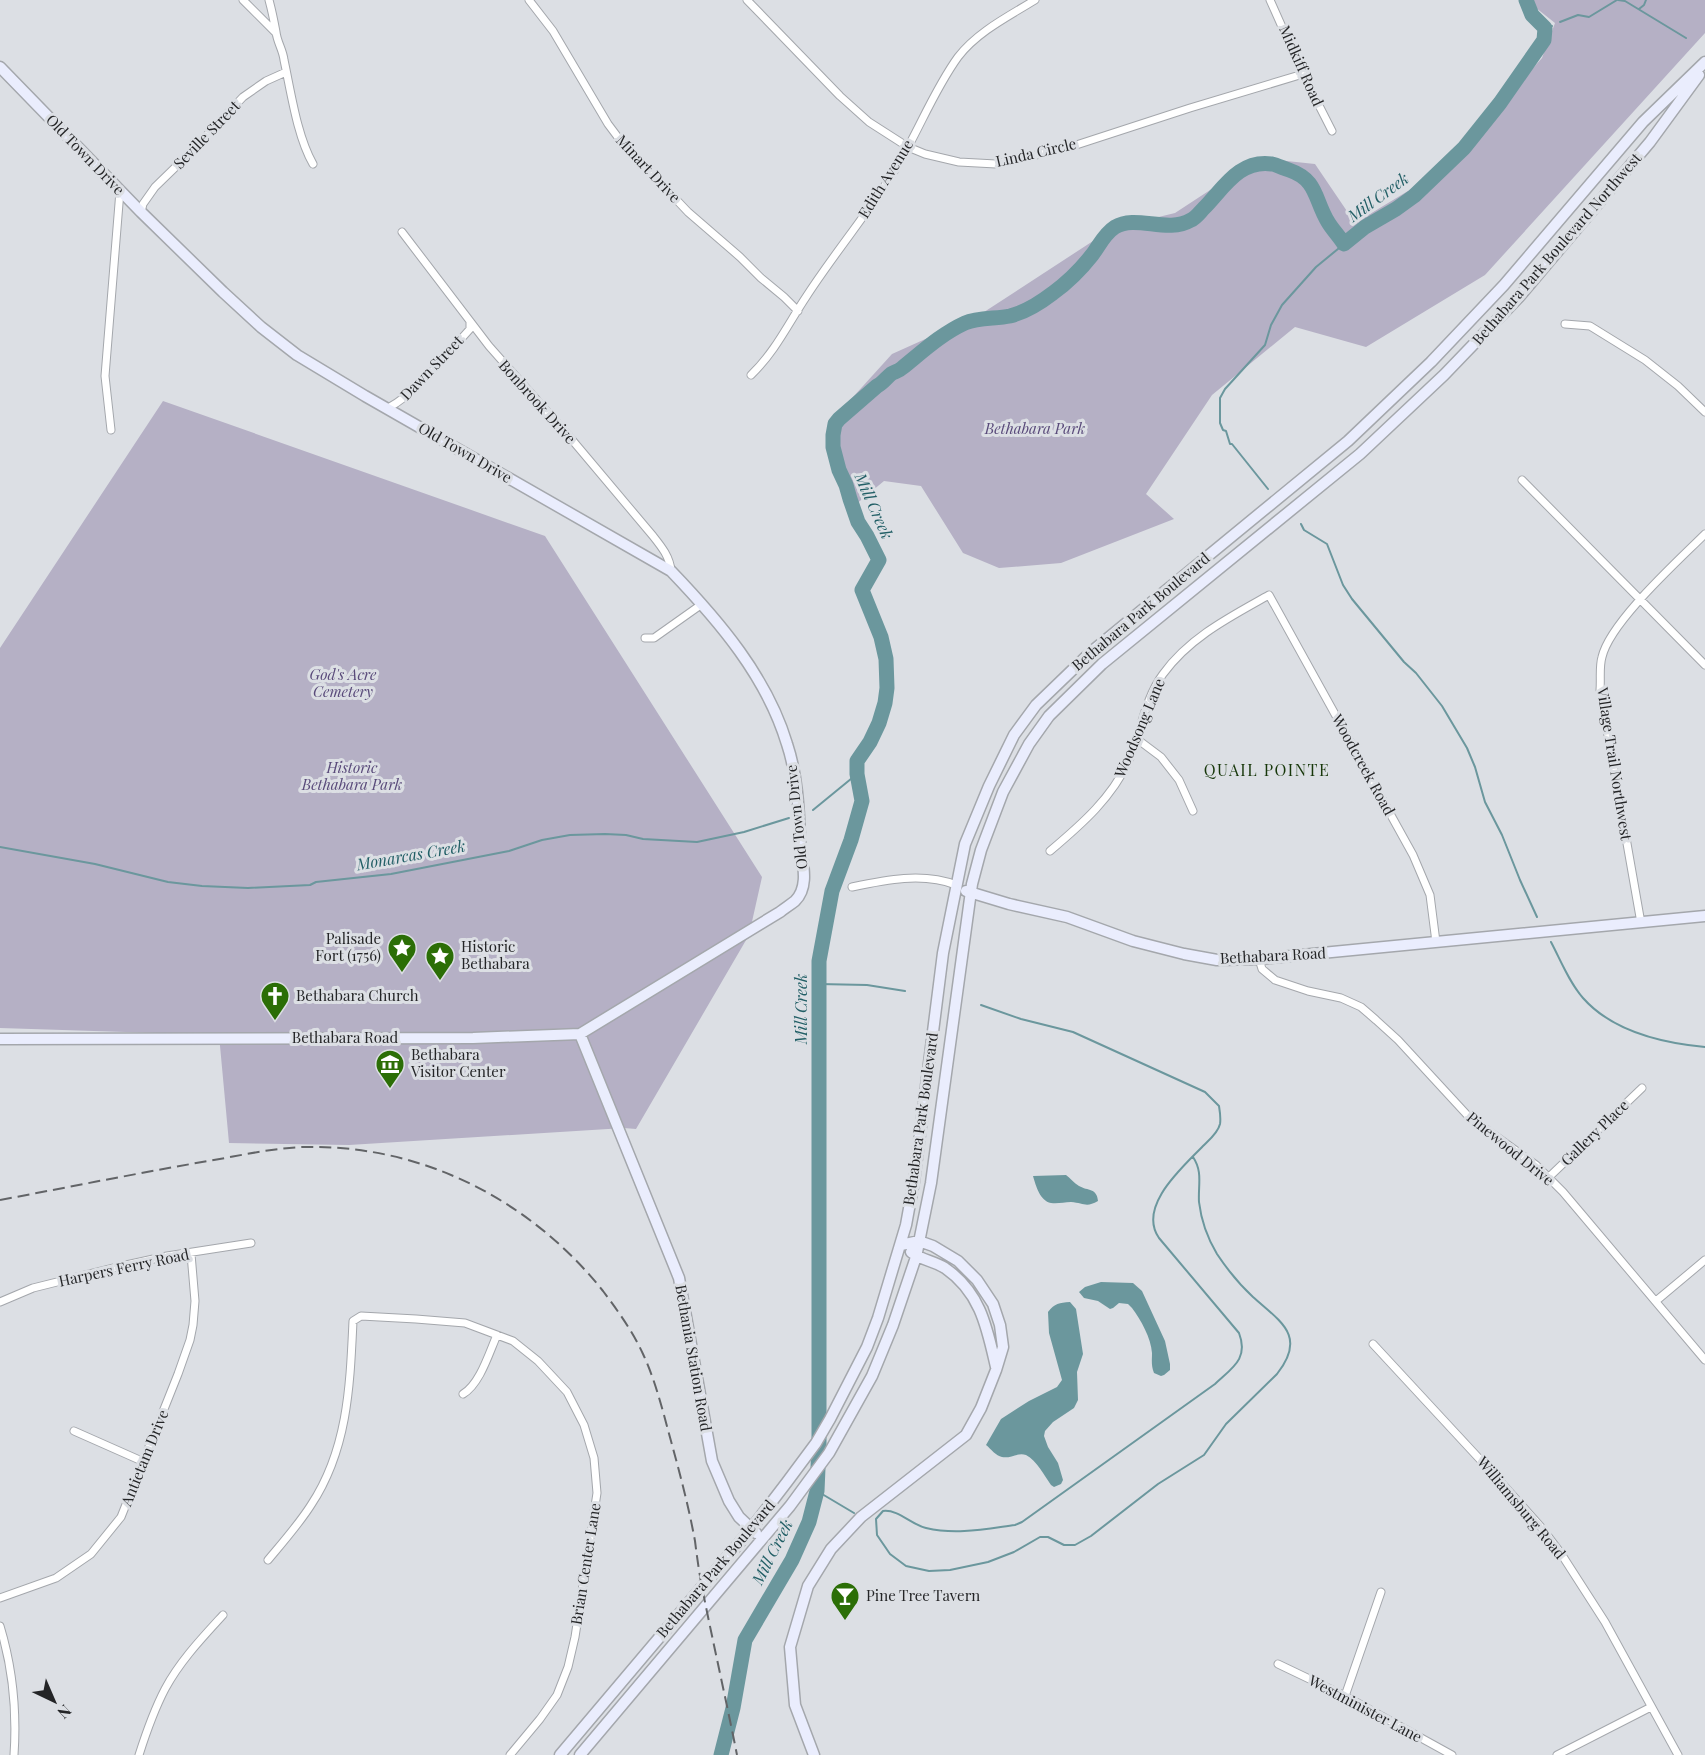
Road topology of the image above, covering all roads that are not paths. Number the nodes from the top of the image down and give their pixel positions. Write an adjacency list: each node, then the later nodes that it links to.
1 (243, 0): 7 (street)
2 (269, 0): 7 (street)
3 (529, 0): 18 (street, Minart Drive)
4 (747, 0): 13 (street, Linda Circle)
5 (1035, 0): 13 (street, Edith Avenue)
6 (1270, 0): 11 (street, Midkiff Road)
7 (276, 33): 10 (street)
8 (1705, 63): 26 (street, Bethabara Park Boulevard Northwest); 27 (street, Bethabara Park Boulevard Northwest)
9 (0, 68): 15 (street, Old Town Drive)
10 (286, 72): 14 (street); 16 (street, Seville Street)
11 (1303, 74): 12 (street, Midkiff Road); 13 (street, Linda Circle)
12 (1332, 131)
13 (908, 147): 18 (street, Edith Avenue)
14 (313, 164)
15 (120, 190): 16 (street, Old Town Drive); 24 (street)
16 (141, 212): 22 (street, Old Town Drive)
17 (402, 232): 19 (street, Bonbrook Drive)
18 (798, 311): 21 (street, Edith Avenue)
19 (470, 322): 22 (street, Dawn Street); 29 (street, Bonbrook Drive)
20 (1565, 324): 23 (street)
21 (751, 375)
22 (388, 408): 29 (street, Old Town Drive)
23 (1705, 412)
24 (111, 430)
25 (1522, 480): 31 (street)
26 (1273, 503): 38 (street, Bethabara Park Boulevard)
27 (1285, 516): 40 (street, Bethabara Park Boulevard)
28 (1705, 534): 31 (street, Village Trail Northwest)
29 (671, 571): 32 (street, Old Town Drive)
30 (1269, 595): 35 (street, Woodsong Lane); 44 (street, Woodcreek Road)
31 (1641, 600): 34 (street); 43 (street, Village Trail Northwest)
32 (702, 604): 33 (street); 41 (street, Old Town Drive)
33 (645, 638)
34 (1705, 665)
35 (1137, 739): 36 (street); 37 (street, Woodsong Lane)
36 (1193, 811)
37 (1050, 851)
38 (956, 885): 39 (street, Bethabara Road); 40 (street, Bethabara Road); 52 (street, Bethabara Park Boulevard)
39 (852, 887)
40 (970, 894): 45 (street, Bethabara Road); 50 (street, Bethabara Park Boulevard)
41 (796, 900): 46 (street, Bethabara Road)
42 (1705, 916): 43 (street, Bethabara Road)
43 (1641, 923): 44 (street, Bethabara Road)
44 (1436, 942): 45 (street, Bethabara Road)
45 (1259, 959): 49 (street, Pinewood Drive)
46 (580, 1034): 47 (street, Bethabara Road); 65 (street, Bethania Station Road)
47 (0, 1039)
48 (1642, 1088): 49 (street, Gallery Place)
49 (1548, 1178): 56 (street, Pinewood Drive)
50 (919, 1241): 52 (street); 54 (street, Bethabara Park Boulevard); 61 (street)
51 (251, 1243): 53 (street, Harpers Ferry Road)
52 (901, 1245): 54 (street); 65 (street, Bethabara Park Boulevard)
53 (191, 1254): 57 (street, Harpers Ferry Road); 64 (street, Antietam Drive)
54 (916, 1257): 61 (street); 66 (street, Bethabara Park Boulevard)
55 (1705, 1260): 56 (street)
56 (1656, 1301): 60 (street, Pinewood Drive)
57 (0, 1302)
58 (497, 1335): 62 (street); 67 (street, Brian Center Lane); 77 (street, Brian Center Lane)
59 (1373, 1344): 74 (street, Williamsburg Road)
60 (1705, 1360)
61 (996, 1370): 80 (street)
62 (463, 1394)
63 (74, 1431): 64 (street)
64 (144, 1462): 69 (street, Antietam Drive)
65 (751, 1529): 66 (street, Bethania Station Road); 78 (street, Bethabara Park Boulevard)
66 (763, 1539): 79 (street, Bethabara Park Boulevard)
67 (268, 1560)
68 (1381, 1592): 73 (street)
69 (0, 1598)
70 (223, 1615): 76 (street)
71 (0, 1626): 75 (street)
72 (1278, 1664): 73 (street, Westminister Lane)
73 (1345, 1696): 81 (street, Westminister Lane)
74 (1651, 1707): 82 (street); 83 (street, Williamsburg Road)
75 (14, 1755)
76 (139, 1755)
77 (510, 1755)
78 (560, 1755)
79 (580, 1755)
80 (814, 1755)
81 (1452, 1755)
82 (1557, 1755)
83 (1678, 1755)

